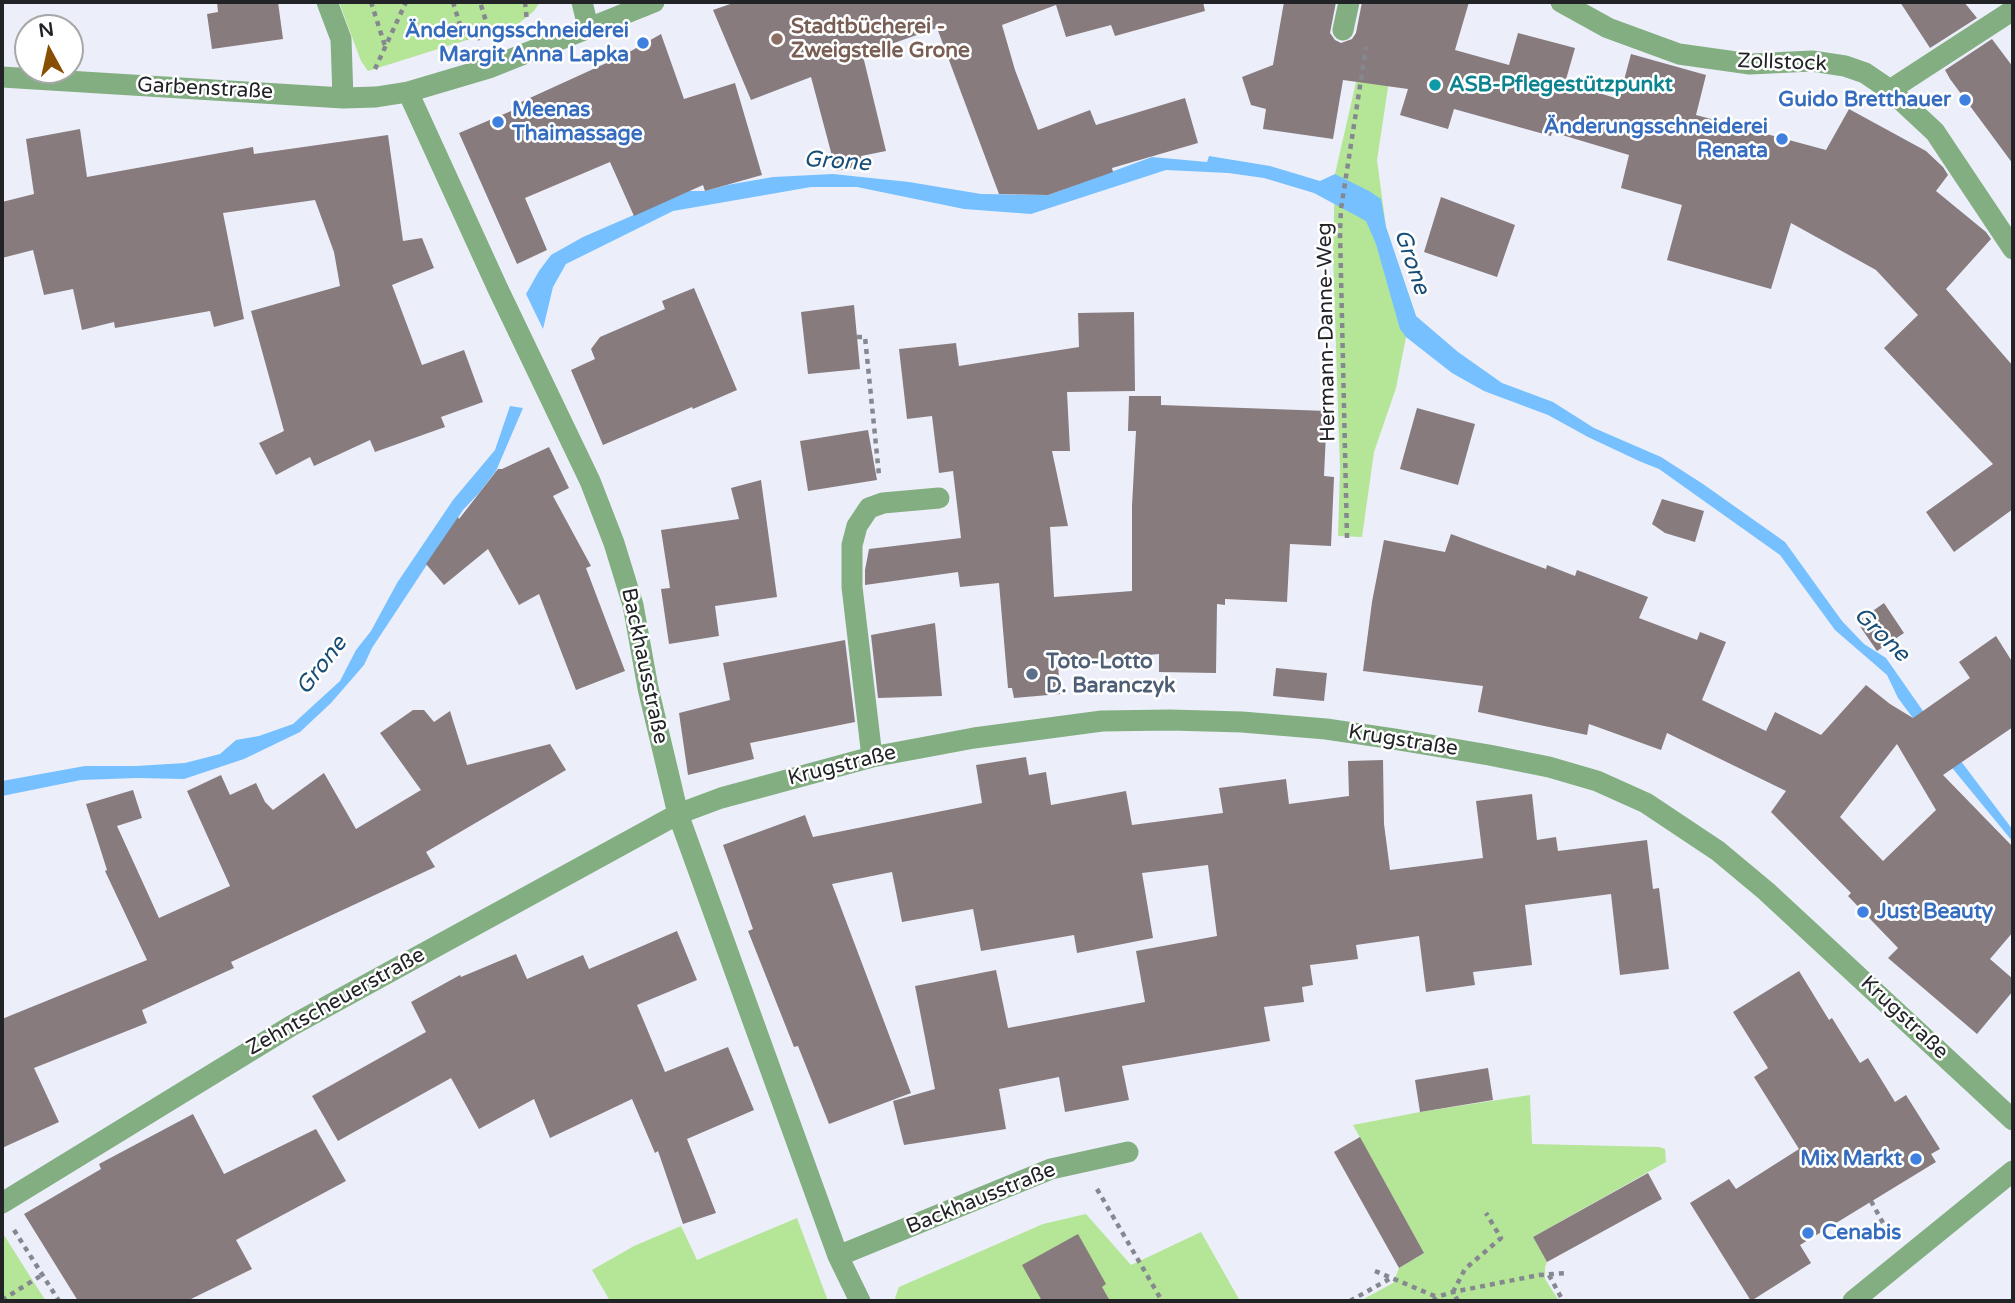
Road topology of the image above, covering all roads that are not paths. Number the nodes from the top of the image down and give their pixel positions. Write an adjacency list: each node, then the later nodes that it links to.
1 (327, 2): 12 (street)
2 (582, 2): 7 (street)
3 (654, 2): 7 (street, Garbenstraße)
4 (1349, 2): 8 (street)
5 (1561, 2): 10 (street, Zollstock)
6 (2013, 10): 10 (street)
7 (588, 27): 11 (street, Garbenstraße)
8 (1343, 30)
9 (2, 77): 12 (street, Garbenstraße)
10 (1890, 90): 13 (street, Zollstock)
11 (408, 92): 12 (street, Garbenstraße); 16 (street, Backhausstraße)
12 (343, 98)
13 (2013, 249)
14 (939, 498): 15 (street)
15 (872, 757): 16 (street, Krugstraße); 17 (street, Krugstraße)
16 (678, 814): 20 (street, Zehntscheuerstraße); 21 (street, Backhausstraße)
17 (2013, 1120)
18 (1128, 1152): 21 (street, Backhausstraße)
19 (2013, 1171): 23 (street)
20 (2, 1203)
21 (838, 1256): 22 (street, Backhausstraße)
22 (860, 1301)
23 (1853, 1301)

